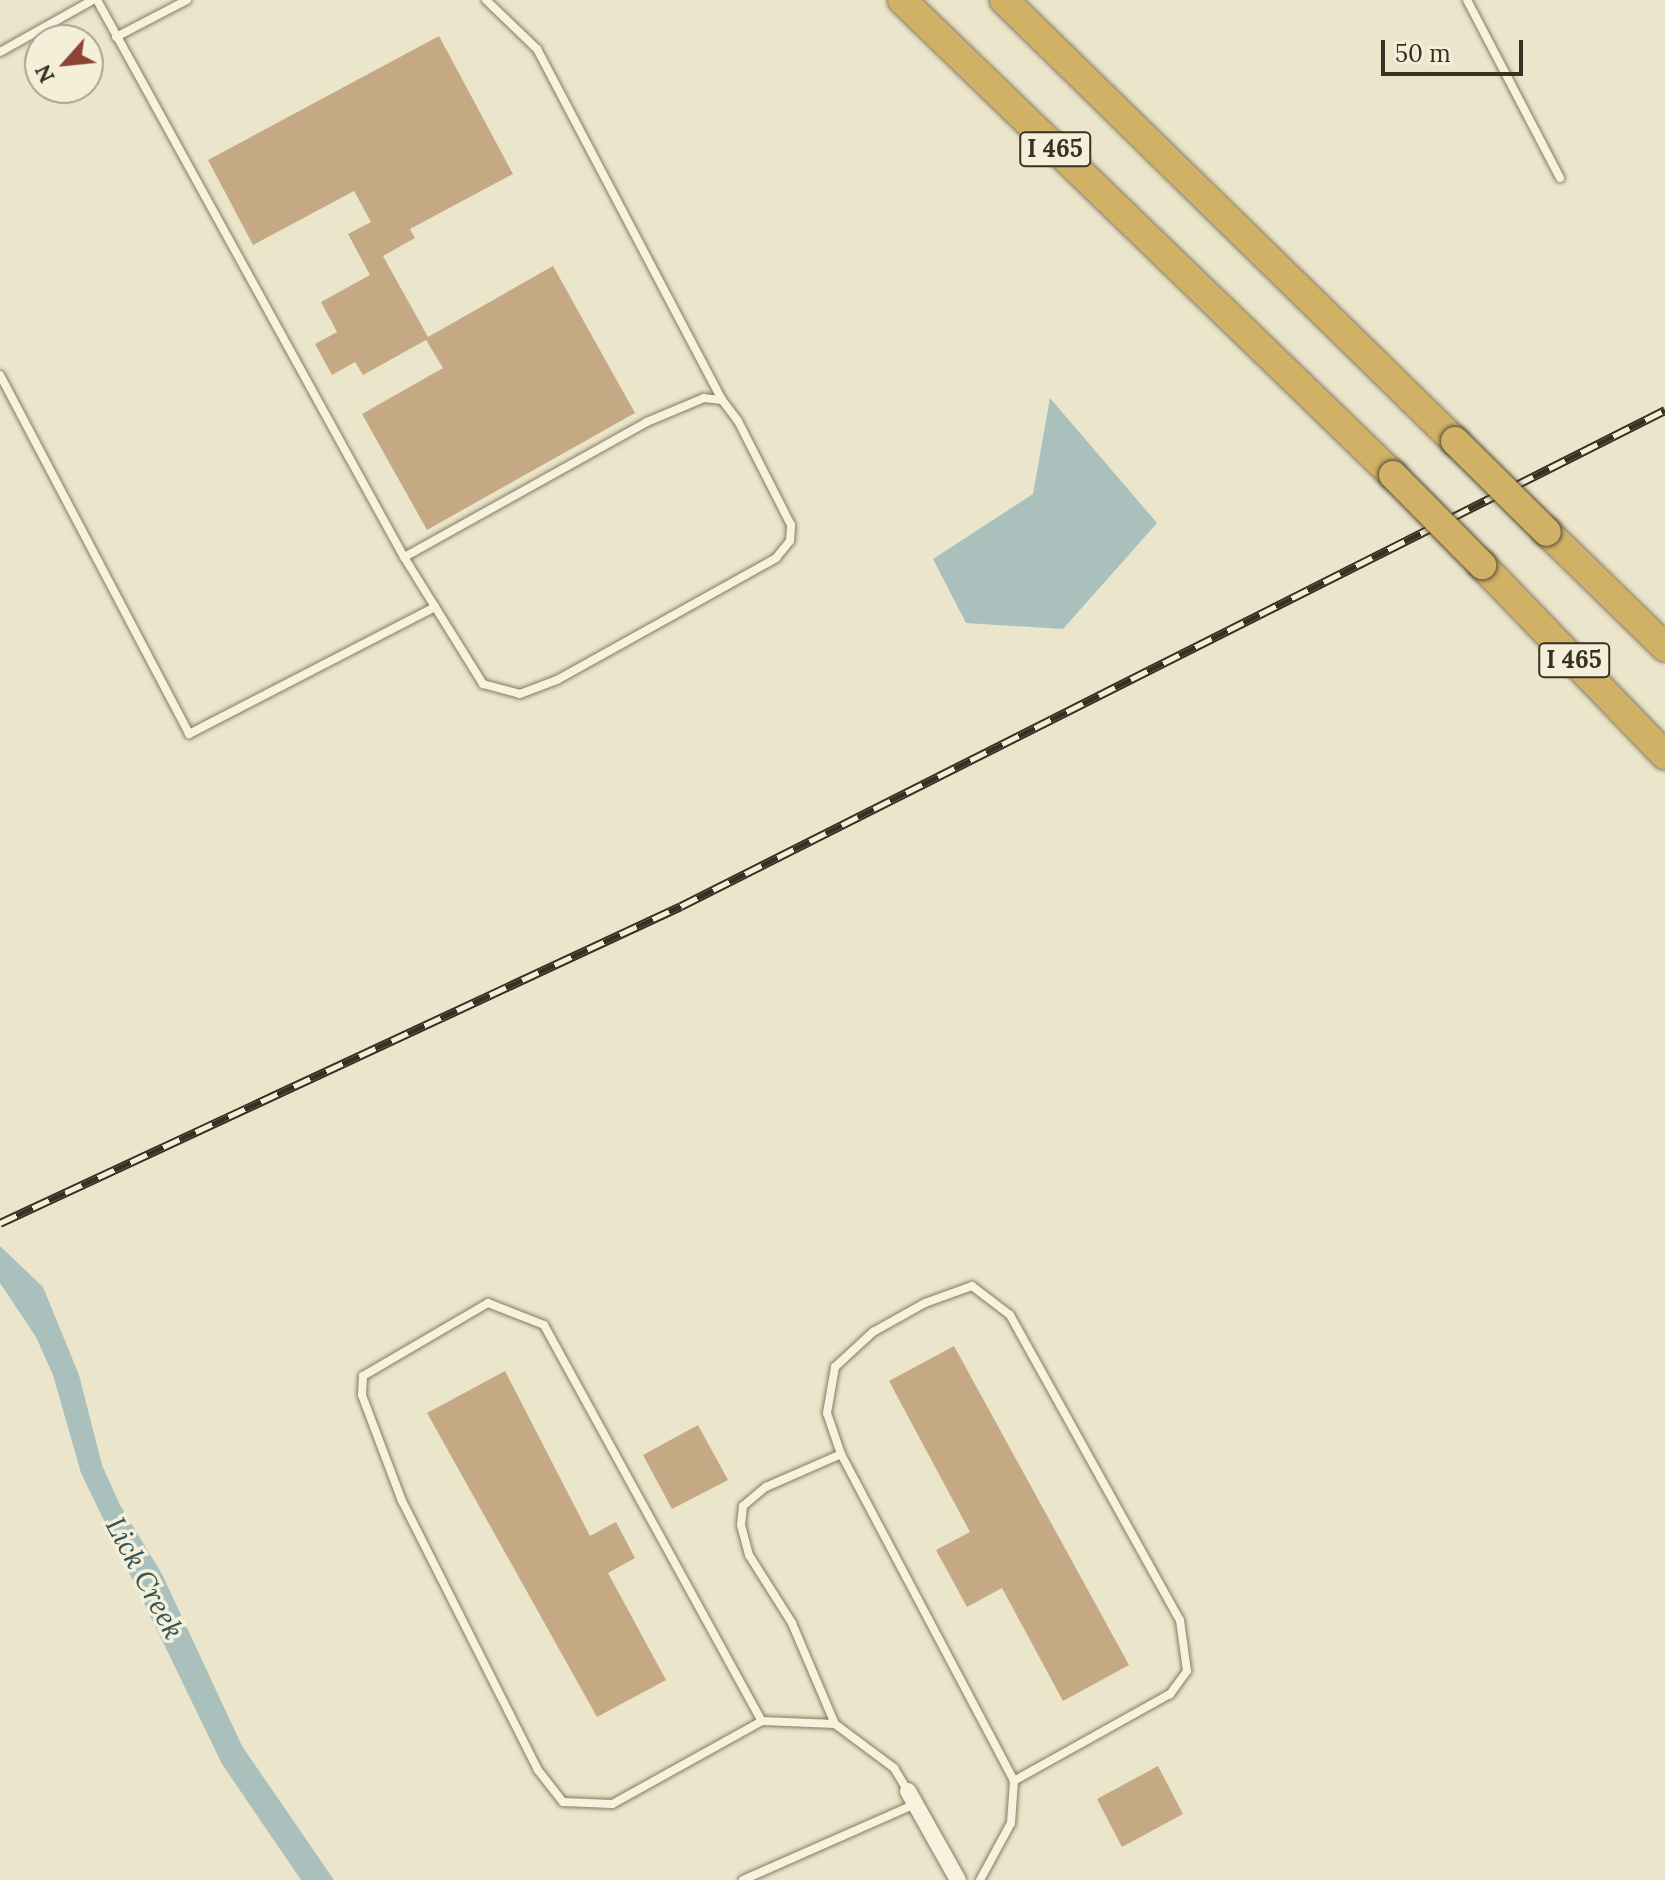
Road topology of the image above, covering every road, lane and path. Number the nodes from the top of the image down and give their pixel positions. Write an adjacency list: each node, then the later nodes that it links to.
1 (95, 0): 7 (lane); 8 (lane)
2 (187, 0): 7 (lane)
3 (486, 0): 11 (lane)
4 (902, 0): 15 (highway, I 465, bridge)
5 (1004, 0): 14 (highway, I 465, bridge)
6 (1467, 0): 9 (lane)
7 (116, 37): 12 (lane)
8 (0, 52)
9 (1560, 178)
10 (0, 375): 13 (lane)
11 (722, 400): 12 (lane); 13 (lane)
12 (404, 557): 13 (lane)
13 (435, 607)
14 (1665, 647)
15 (1665, 755)
16 (841, 1454): 18 (lane); 19 (lane); 19 (lane)
17 (762, 1721): 17 (lane); 18 (lane)
18 (835, 1724): 20 (lane)
19 (1014, 1781): 23 (lane)
20 (911, 1798): 21 (lane); 22 (street)
21 (743, 1880)
22 (958, 1880)
23 (980, 1880)

